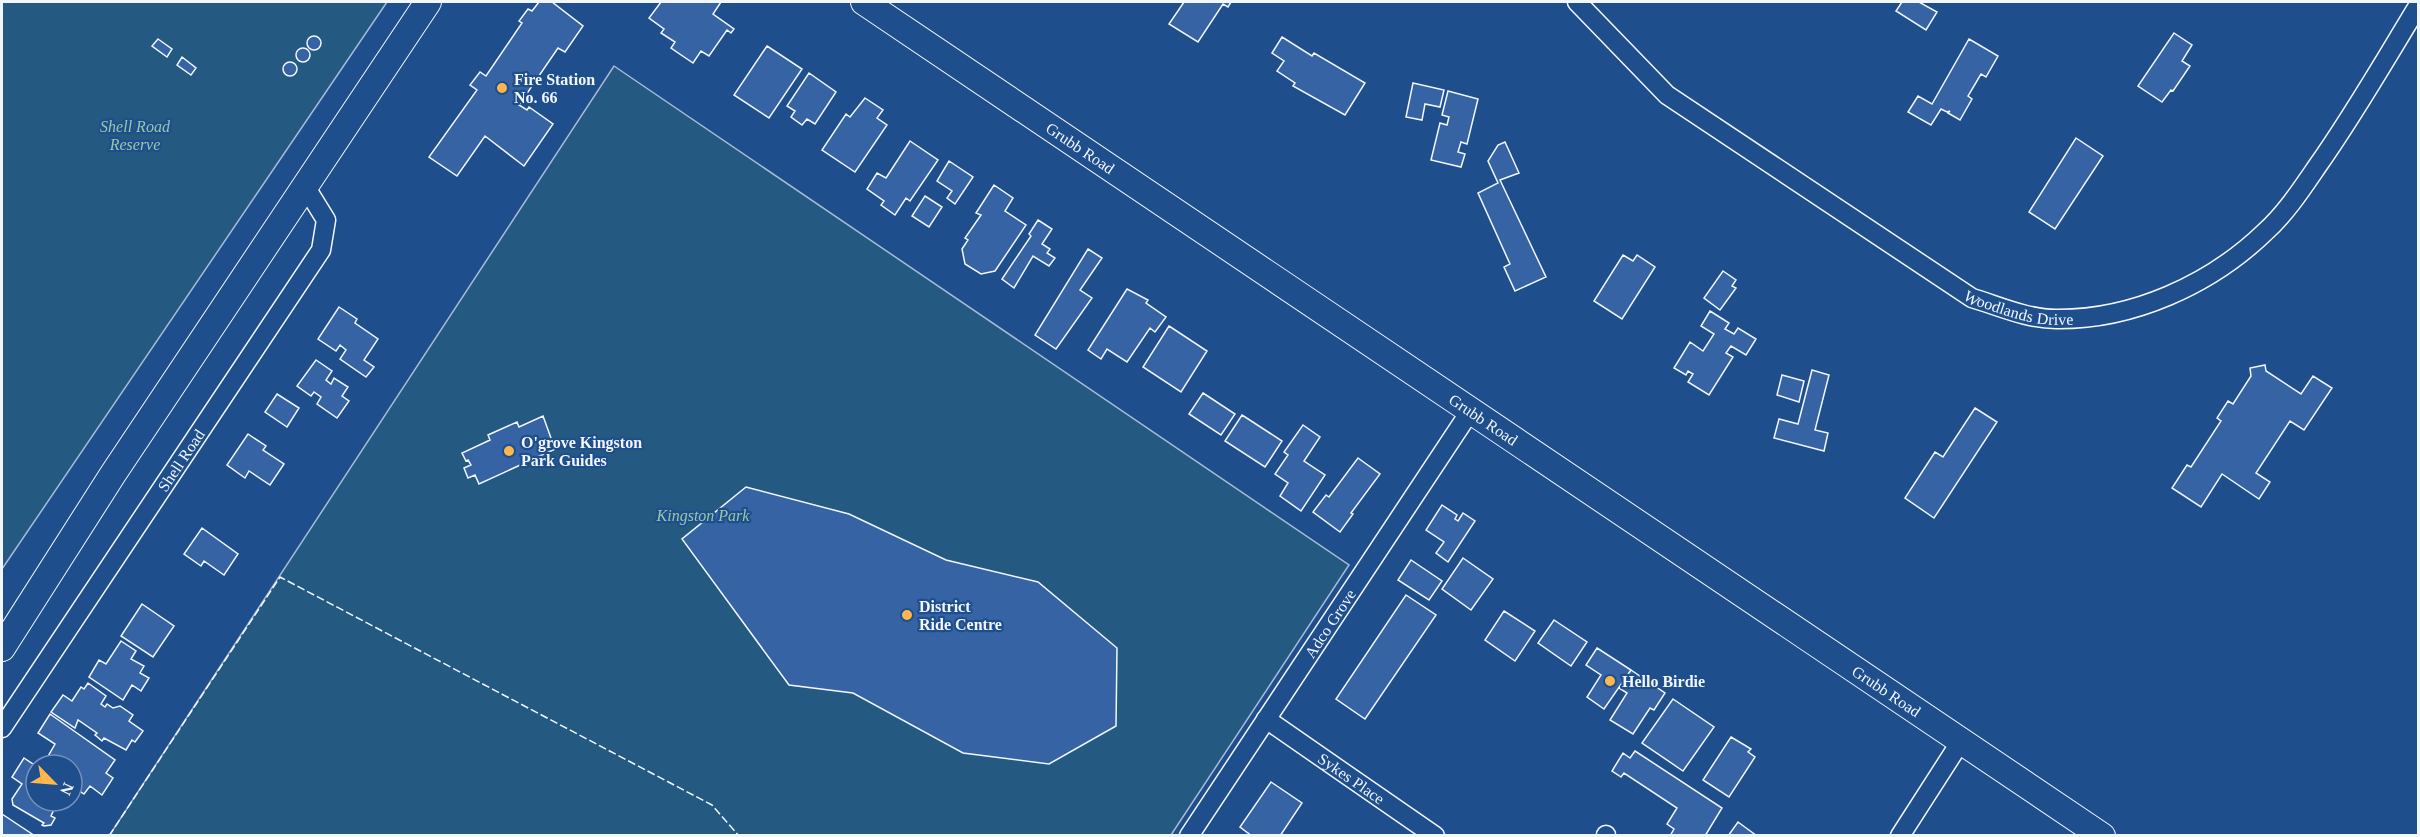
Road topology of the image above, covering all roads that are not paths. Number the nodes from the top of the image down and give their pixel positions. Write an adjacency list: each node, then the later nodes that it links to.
1 (428, 2): 5 (main road)
2 (864, 2): 6 (main road, Grubb Road)
3 (1577, 2): 4 (street, Woodlands Drive)
4 (2418, 6)
5 (305, 186): 7 (main road); 9 (street, Shell Road)
6 (1471, 410): 8 (street, Adco Grove); 10 (main road, Grubb Road)
7 (2, 648)
8 (1266, 719): 11 (street, Adco Grove); 12 (street, Sykes Place)
9 (2, 728)
10 (1961, 741): 13 (street); 14 (main road, Grubb Road)
11 (1189, 836)
12 (1435, 836)
13 (1899, 836)
14 (2102, 836)

